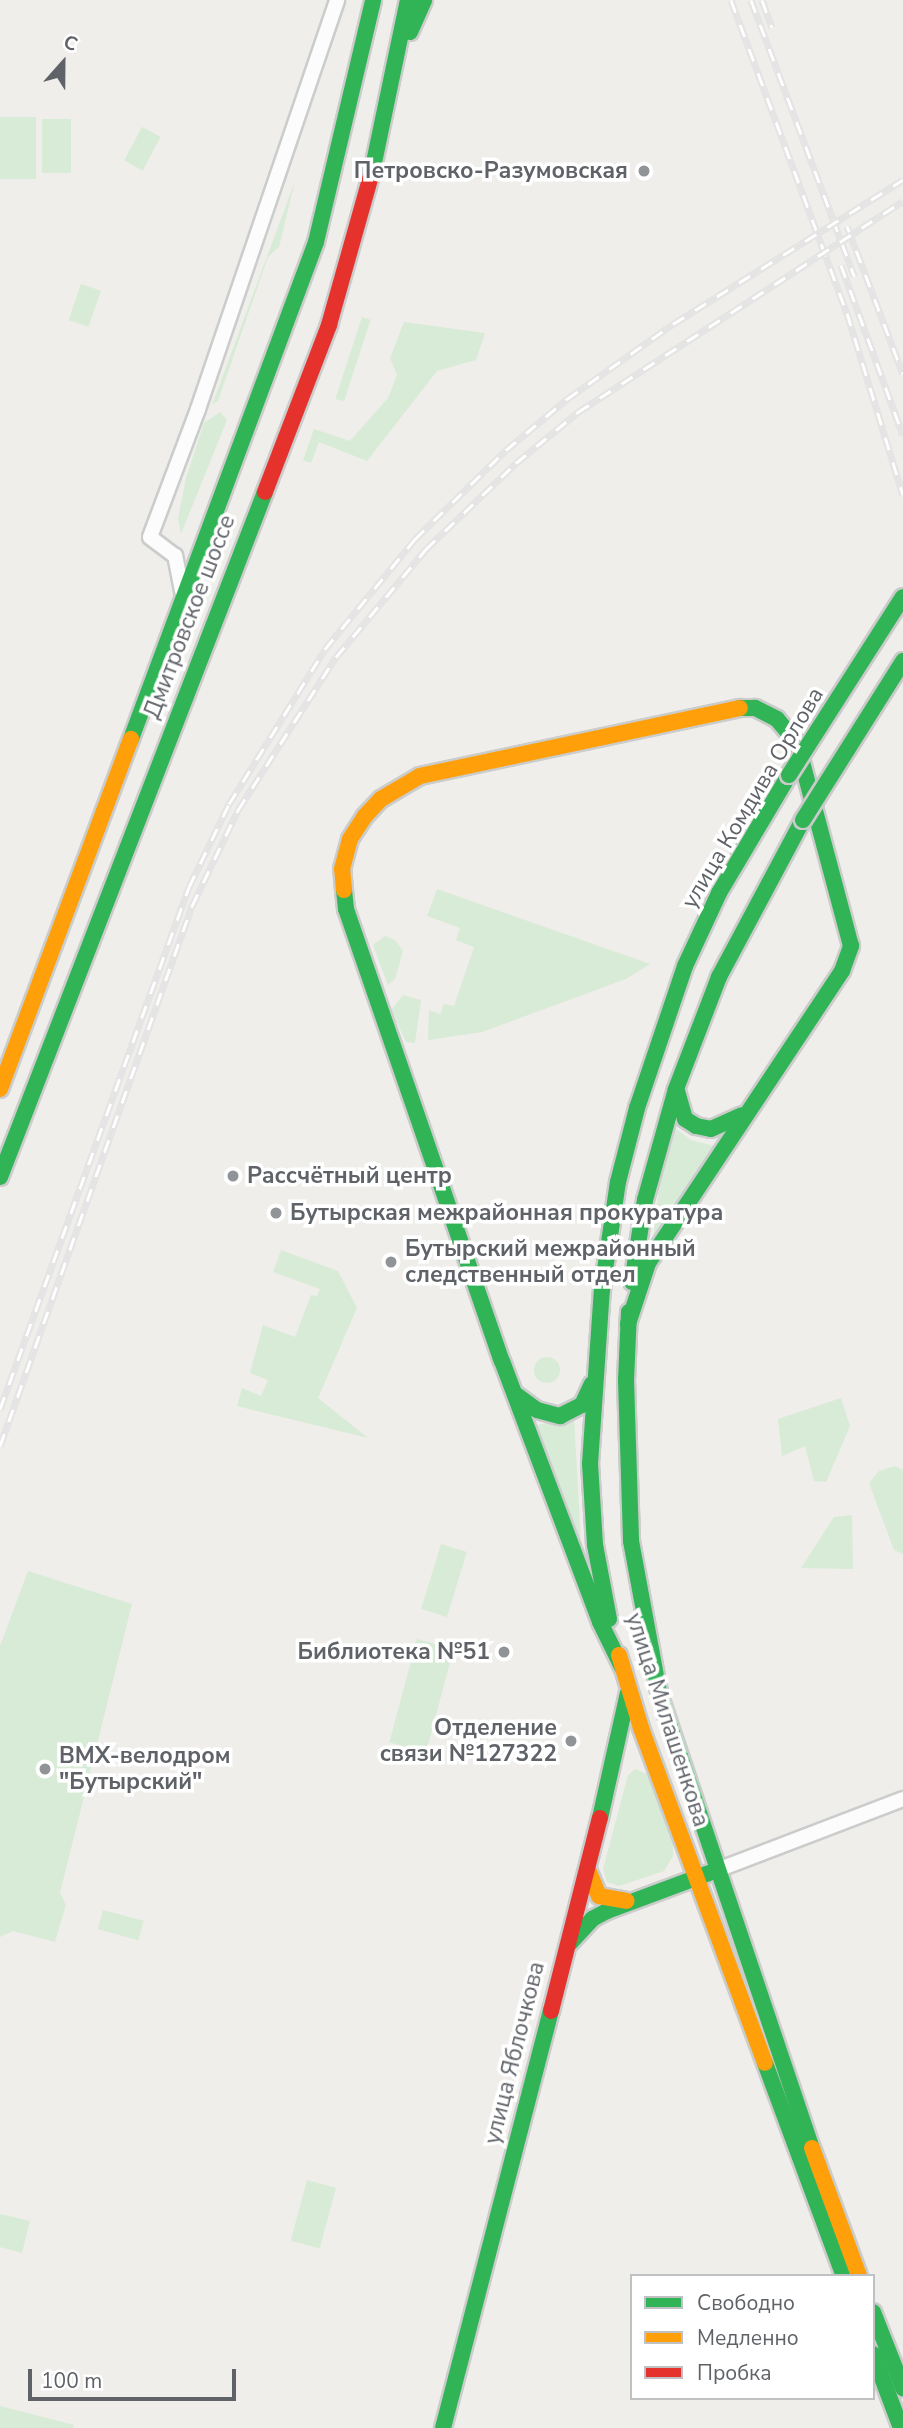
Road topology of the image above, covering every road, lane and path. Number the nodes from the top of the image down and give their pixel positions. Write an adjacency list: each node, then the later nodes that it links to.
1 (373, 0): 7 (main road, Дмитровское шоссе)
2 (408, 0): 5 (main road)
3 (424, 0): 5 (main road)
4 (333, 3): 7 (street)
5 (396, 66): 13 (main road, Дмитровское шоссе)
6 (903, 597): 9 (main road, улица Комдива Орлова, bridge)
7 (182, 604): 10 (main road, Дмитровское шоссе)
8 (903, 661): 11 (main road, улица Милашенкова, bridge)
9 (661, 1032): 15 (main road, улица Милашенкова)
10 (0, 1089)
11 (677, 1089): 12 (main road); 14 (main road, улица Милашенкова)
12 (743, 1115): 14 (main road); 16 (main road)
13 (0, 1177)
14 (628, 1324): 19 (main road, улица Милашенкова)
15 (595, 1377): 16 (main road); 17 (main road, улица Милашенкова)
16 (514, 1393): 17 (main road)
17 (622, 1667): 18 (main road, улица Милашенкова)
18 (628, 1689): 20 (main road, улица Милашенкова); 21 (main road, улица Яблочкова)
19 (668, 1720): 20 (main road); 24 (main road, улица Милашенкова)
20 (641, 1728): 21 (main road); 25 (main road, улица Милашенкова)
21 (618, 1748): 23 (main road, улица Яблочкова)
22 (903, 1800): 24 (street)
23 (588, 1868): 26 (main road); 27 (main road, улица Яблочкова)
24 (720, 1869): 25 (main road); 29 (main road, улица Милашенкова)
25 (697, 1877): 26 (main road); 28 (main road, улица Милашенкова)
26 (627, 1901): 27 (main road)
27 (564, 1952): 33 (main road, улица Яблочкова)
28 (843, 2274)
29 (858, 2274)
30 (875, 2317): 32 (main road)
31 (875, 2359): 34 (main road)
32 (903, 2388)
33 (443, 2428)
34 (901, 2428)

